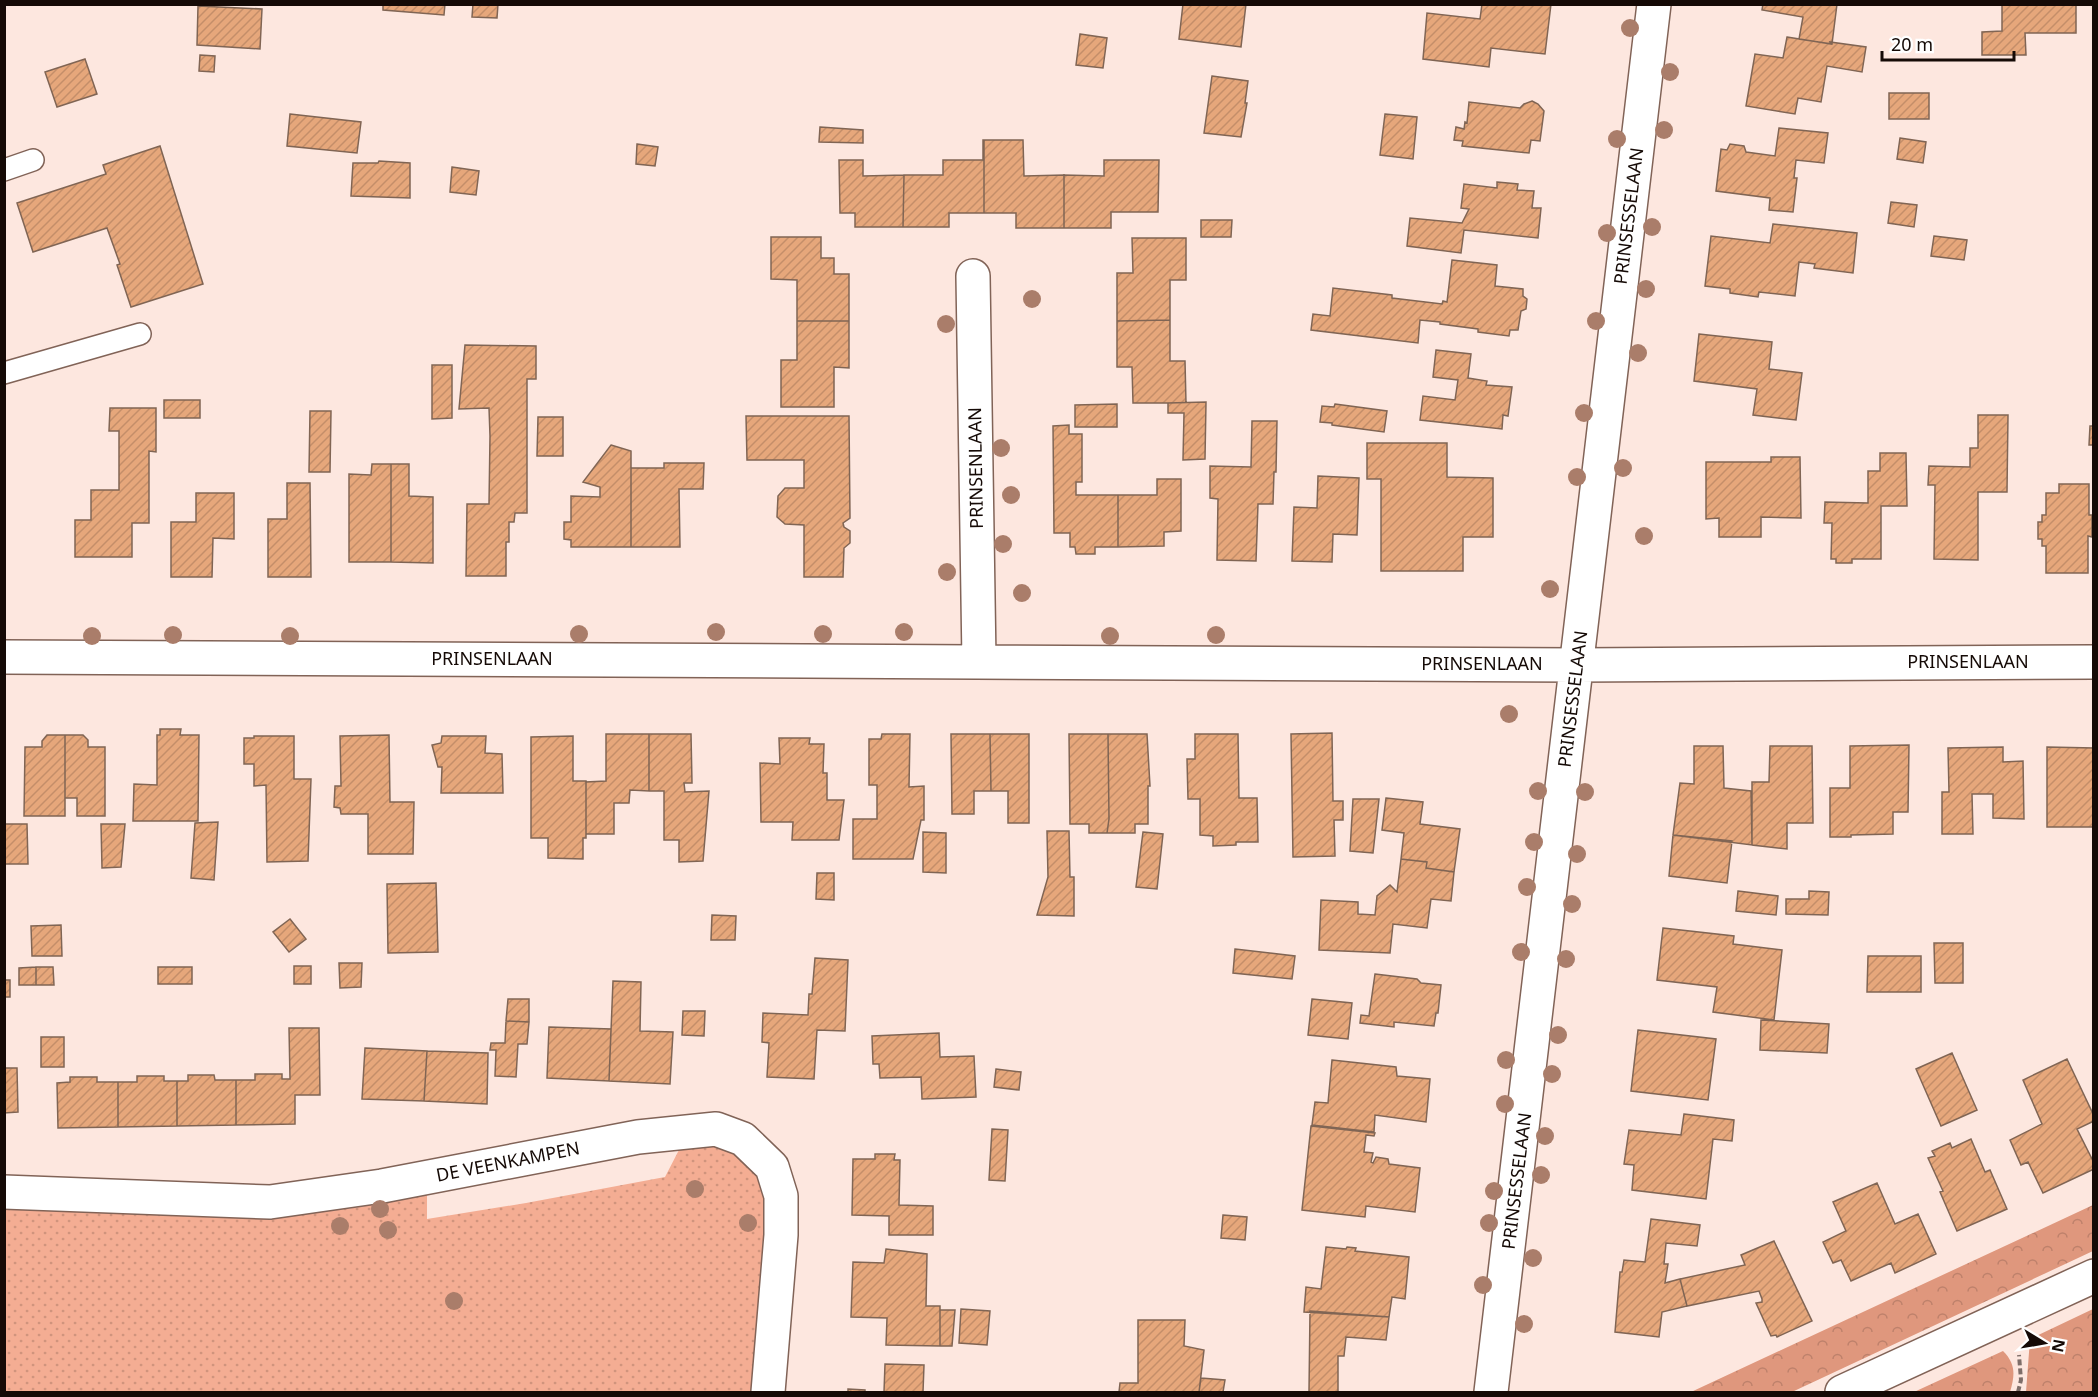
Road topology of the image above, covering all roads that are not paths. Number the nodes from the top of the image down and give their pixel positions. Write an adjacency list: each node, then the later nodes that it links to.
1 (1654, 4): 10 (street, PRINSESSELAAN)
2 (33, 159): 3 (lane)
3 (4, 170)
4 (973, 276): 8 (street, PRINSENLAAN)
5 (140, 334): 6 (lane)
6 (4, 373)
7 (4, 657): 8 (street, PRINSENLAAN)
8 (979, 661): 10 (street, PRINSENLAAN)
9 (2094, 662): 10 (street, PRINSENLAAN)
10 (1577, 665): 14 (street, PRINSESSELAAN)
11 (4, 1192): 13 (street, DE VEENKAMPEN)
12 (2094, 1276): 15 (street)
13 (768, 1392)
14 (1491, 1392)
15 (1842, 1392)

